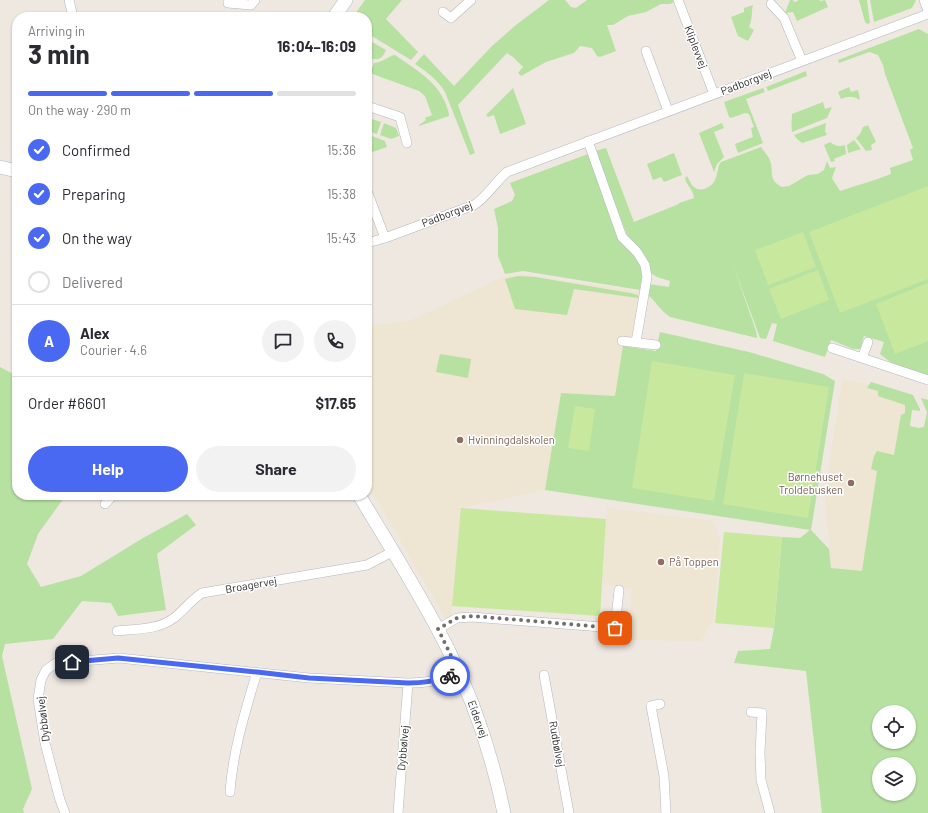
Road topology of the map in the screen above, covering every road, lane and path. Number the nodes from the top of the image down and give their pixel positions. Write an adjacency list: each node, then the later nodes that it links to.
1 (69, 0): 9 (street)
2 (228, 0): 3 (street)
3 (255, 0)
4 (346, 0): 10 (street)
5 (472, 0): 11 (street)
6 (678, 0): 15 (street, Kliplevvej)
7 (924, 0): 12 (street)
8 (771, 4): 14 (street)
9 (72, 12)
10 (338, 12)
11 (443, 12)
12 (928, 12): 14 (street, Padborgvej)
13 (646, 51): 17 (street)
14 (802, 61): 15 (street, Padborgvej)
15 (714, 94): 17 (street, Padborgvej)
16 (372, 108): 19 (street)
17 (668, 111): 18 (street, Padborgvej)
18 (588, 141): 23 (street, Padborgvej); 26 (street)
19 (407, 143)
20 (0, 167): 21 (street)
21 (12, 169)
22 (372, 204): 23 (street)
23 (385, 238): 24 (street, Padborgvej)
24 (372, 242)
25 (622, 341): 26 (street)
26 (636, 342): 28 (street)
27 (868, 342): 30 (street)
28 (656, 345)
29 (832, 348): 30 (street)
30 (862, 358): 31 (street)
31 (928, 380)
32 (109, 500): 34 (street)
33 (362, 500): 35 (street, Eidervej)
34 (105, 504)
35 (392, 552): 37 (street, Eidervej); 38 (street, Broagervej)
36 (619, 590): 37 (street)
37 (438, 629): 40 (street, Eidervej)
38 (117, 631)
39 (257, 672): 42 (street, Dybbølvej); 45 (street); 46 (street, Dybbølvej)
40 (459, 672): 42 (street, Dybbølvej); 48 (street, Eidervej)
41 (544, 674): 49 (street, Rudbølvej)
42 (408, 683): 47 (street, Dybbølvej)
43 (660, 704): 50 (street)
44 (751, 712): 51 (street)
45 (230, 792)
46 (66, 813)
47 (398, 813)
48 (504, 813)
49 (569, 813)
50 (666, 813)
51 (770, 813)

